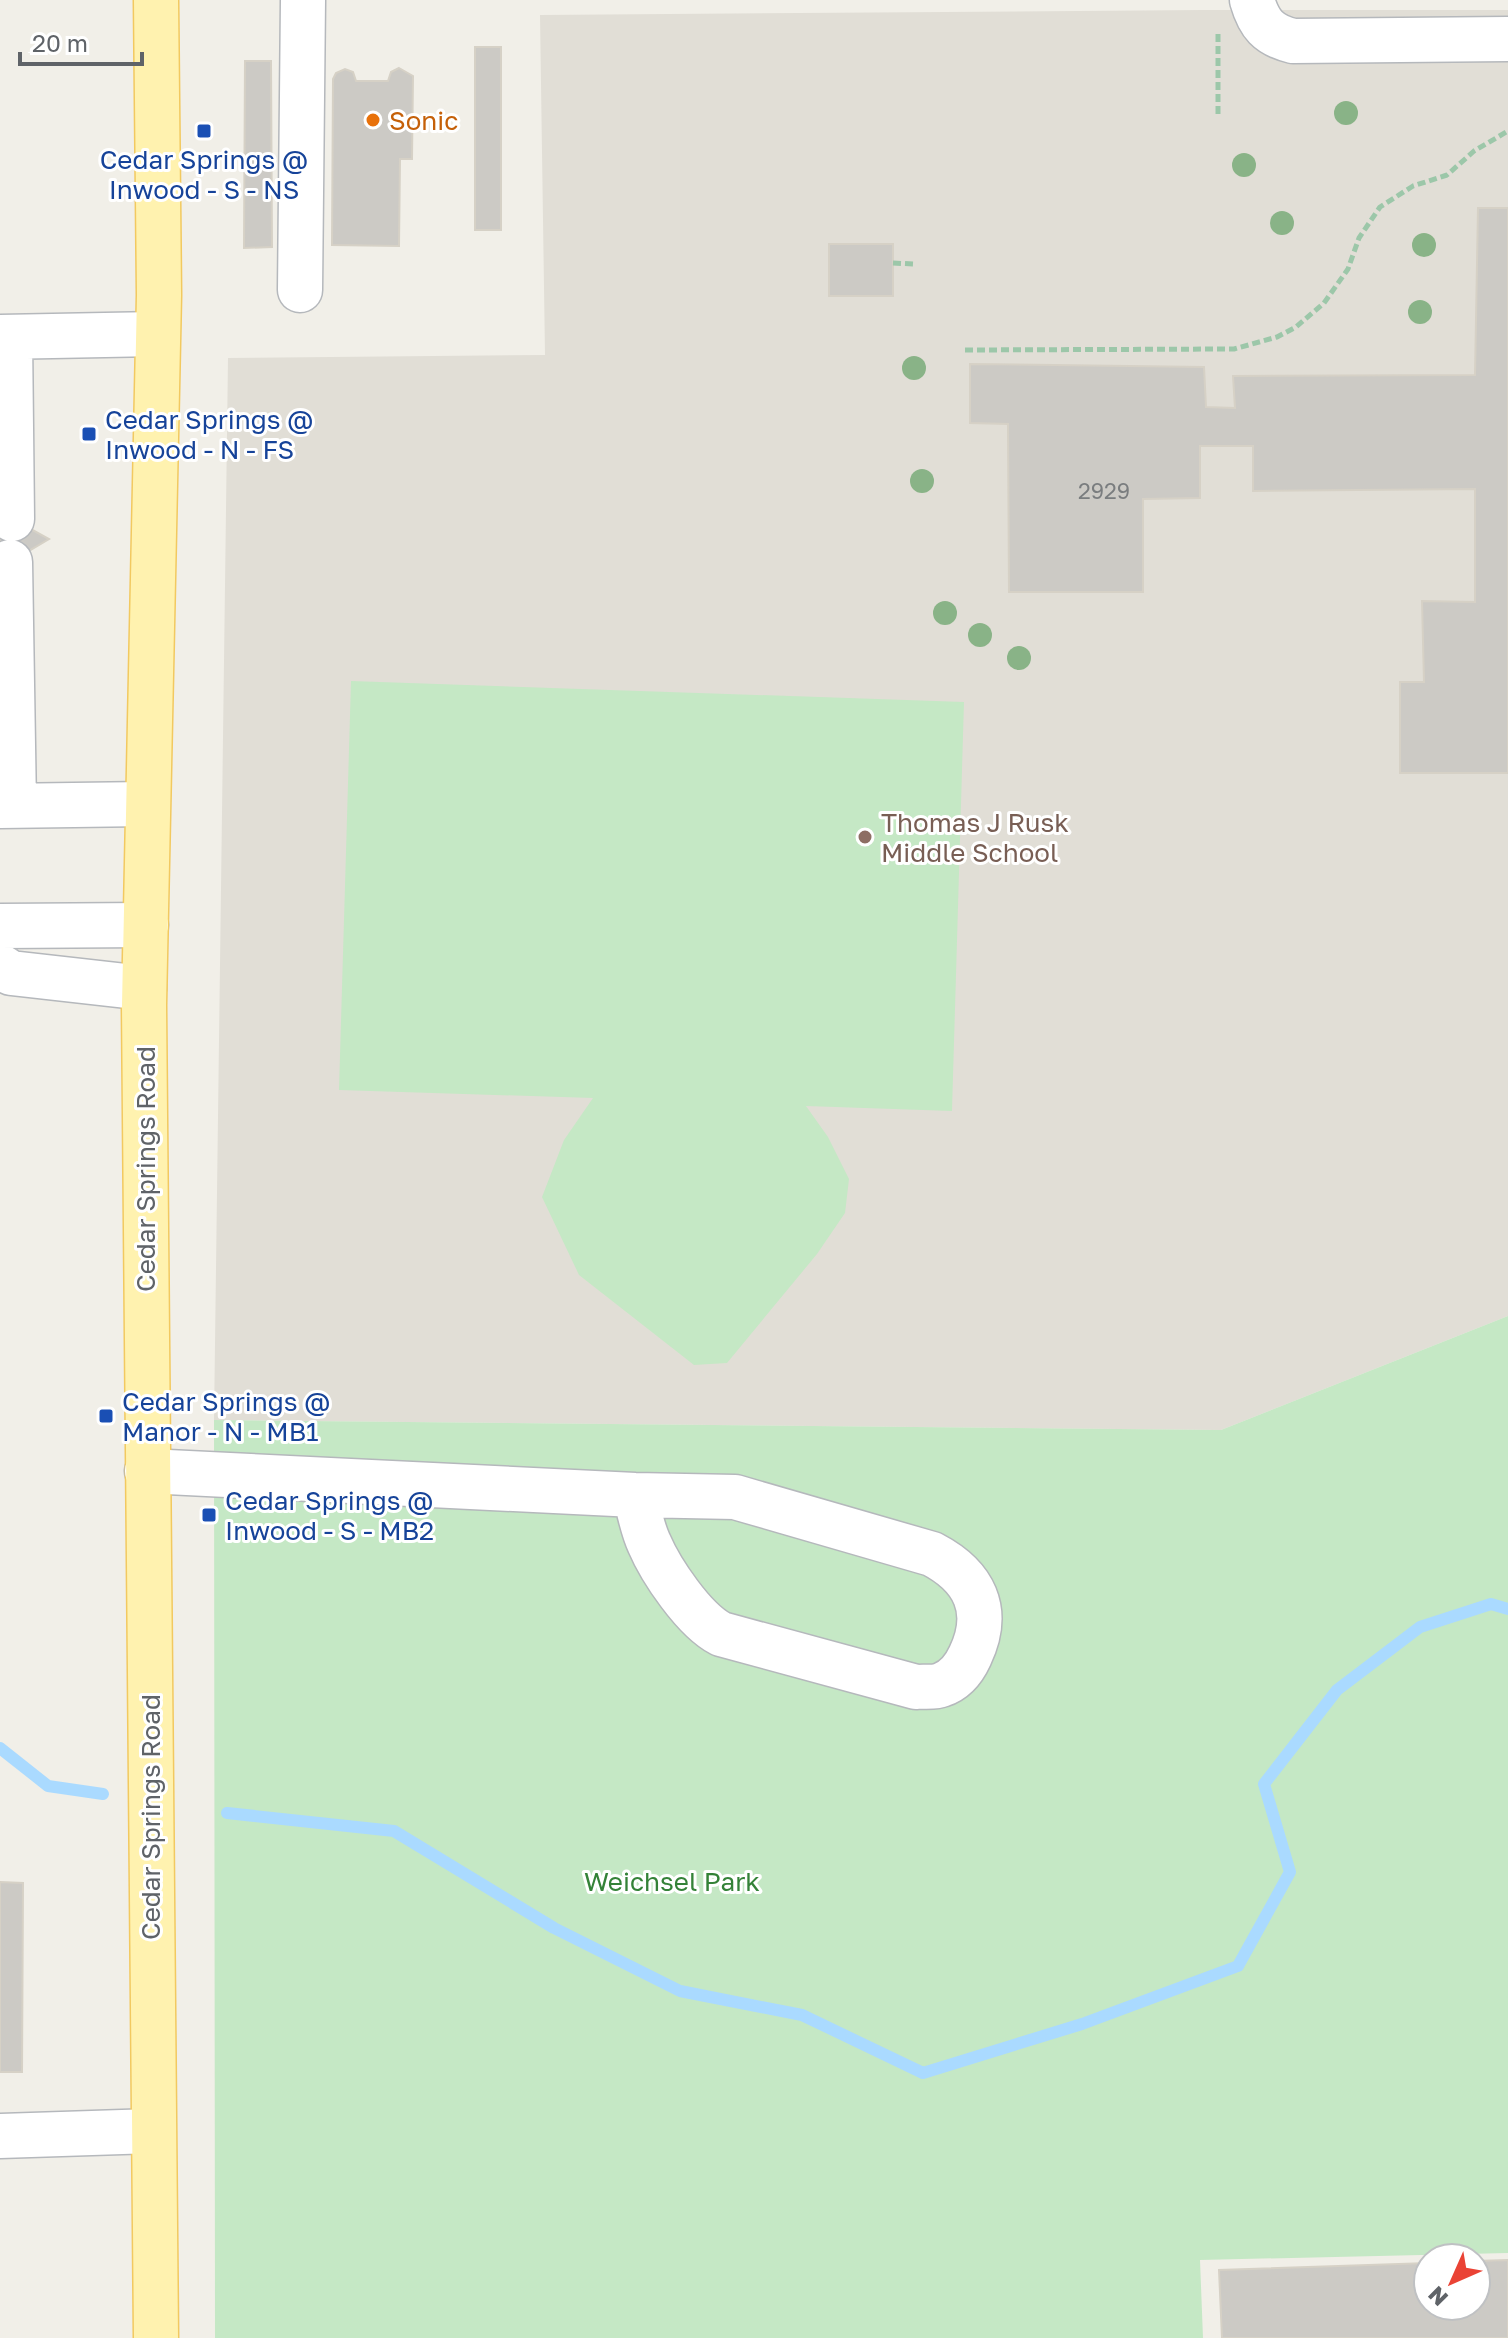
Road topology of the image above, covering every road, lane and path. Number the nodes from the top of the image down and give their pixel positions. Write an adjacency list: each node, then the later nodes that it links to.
1 (156, 0): 10 (main road, Cedar Springs Road)
2 (303, 0): 9 (lane)
3 (1234, 10): 4 (lane); 5 (path)
4 (1508, 39)
5 (1218, 117)
6 (1508, 131): 12 (path)
7 (893, 263): 8 (path)
8 (913, 264)
9 (300, 290)
10 (157, 334): 11 (lane); 15 (main road, Cedar Springs Road)
11 (5, 337): 13 (lane)
12 (965, 350)
13 (12, 519)
14 (10, 562): 16 (lane)
15 (147, 804): 16 (lane); 17 (main road, Cedar Springs Road)
16 (7, 806)
17 (146, 925): 18 (lane); 20 (main road, Cedar Springs Road)
18 (0, 926)
19 (0, 966): 20 (lane)
20 (144, 988): 21 (main road, Cedar Springs Road)
21 (147, 1471): 22 (lane); 23 (main road, Cedar Springs Road)
22 (635, 1495): 22 (lane)
23 (153, 2131): 24 (lane); 25 (main road, Cedar Springs Road)
24 (0, 2136)
25 (156, 2338)

